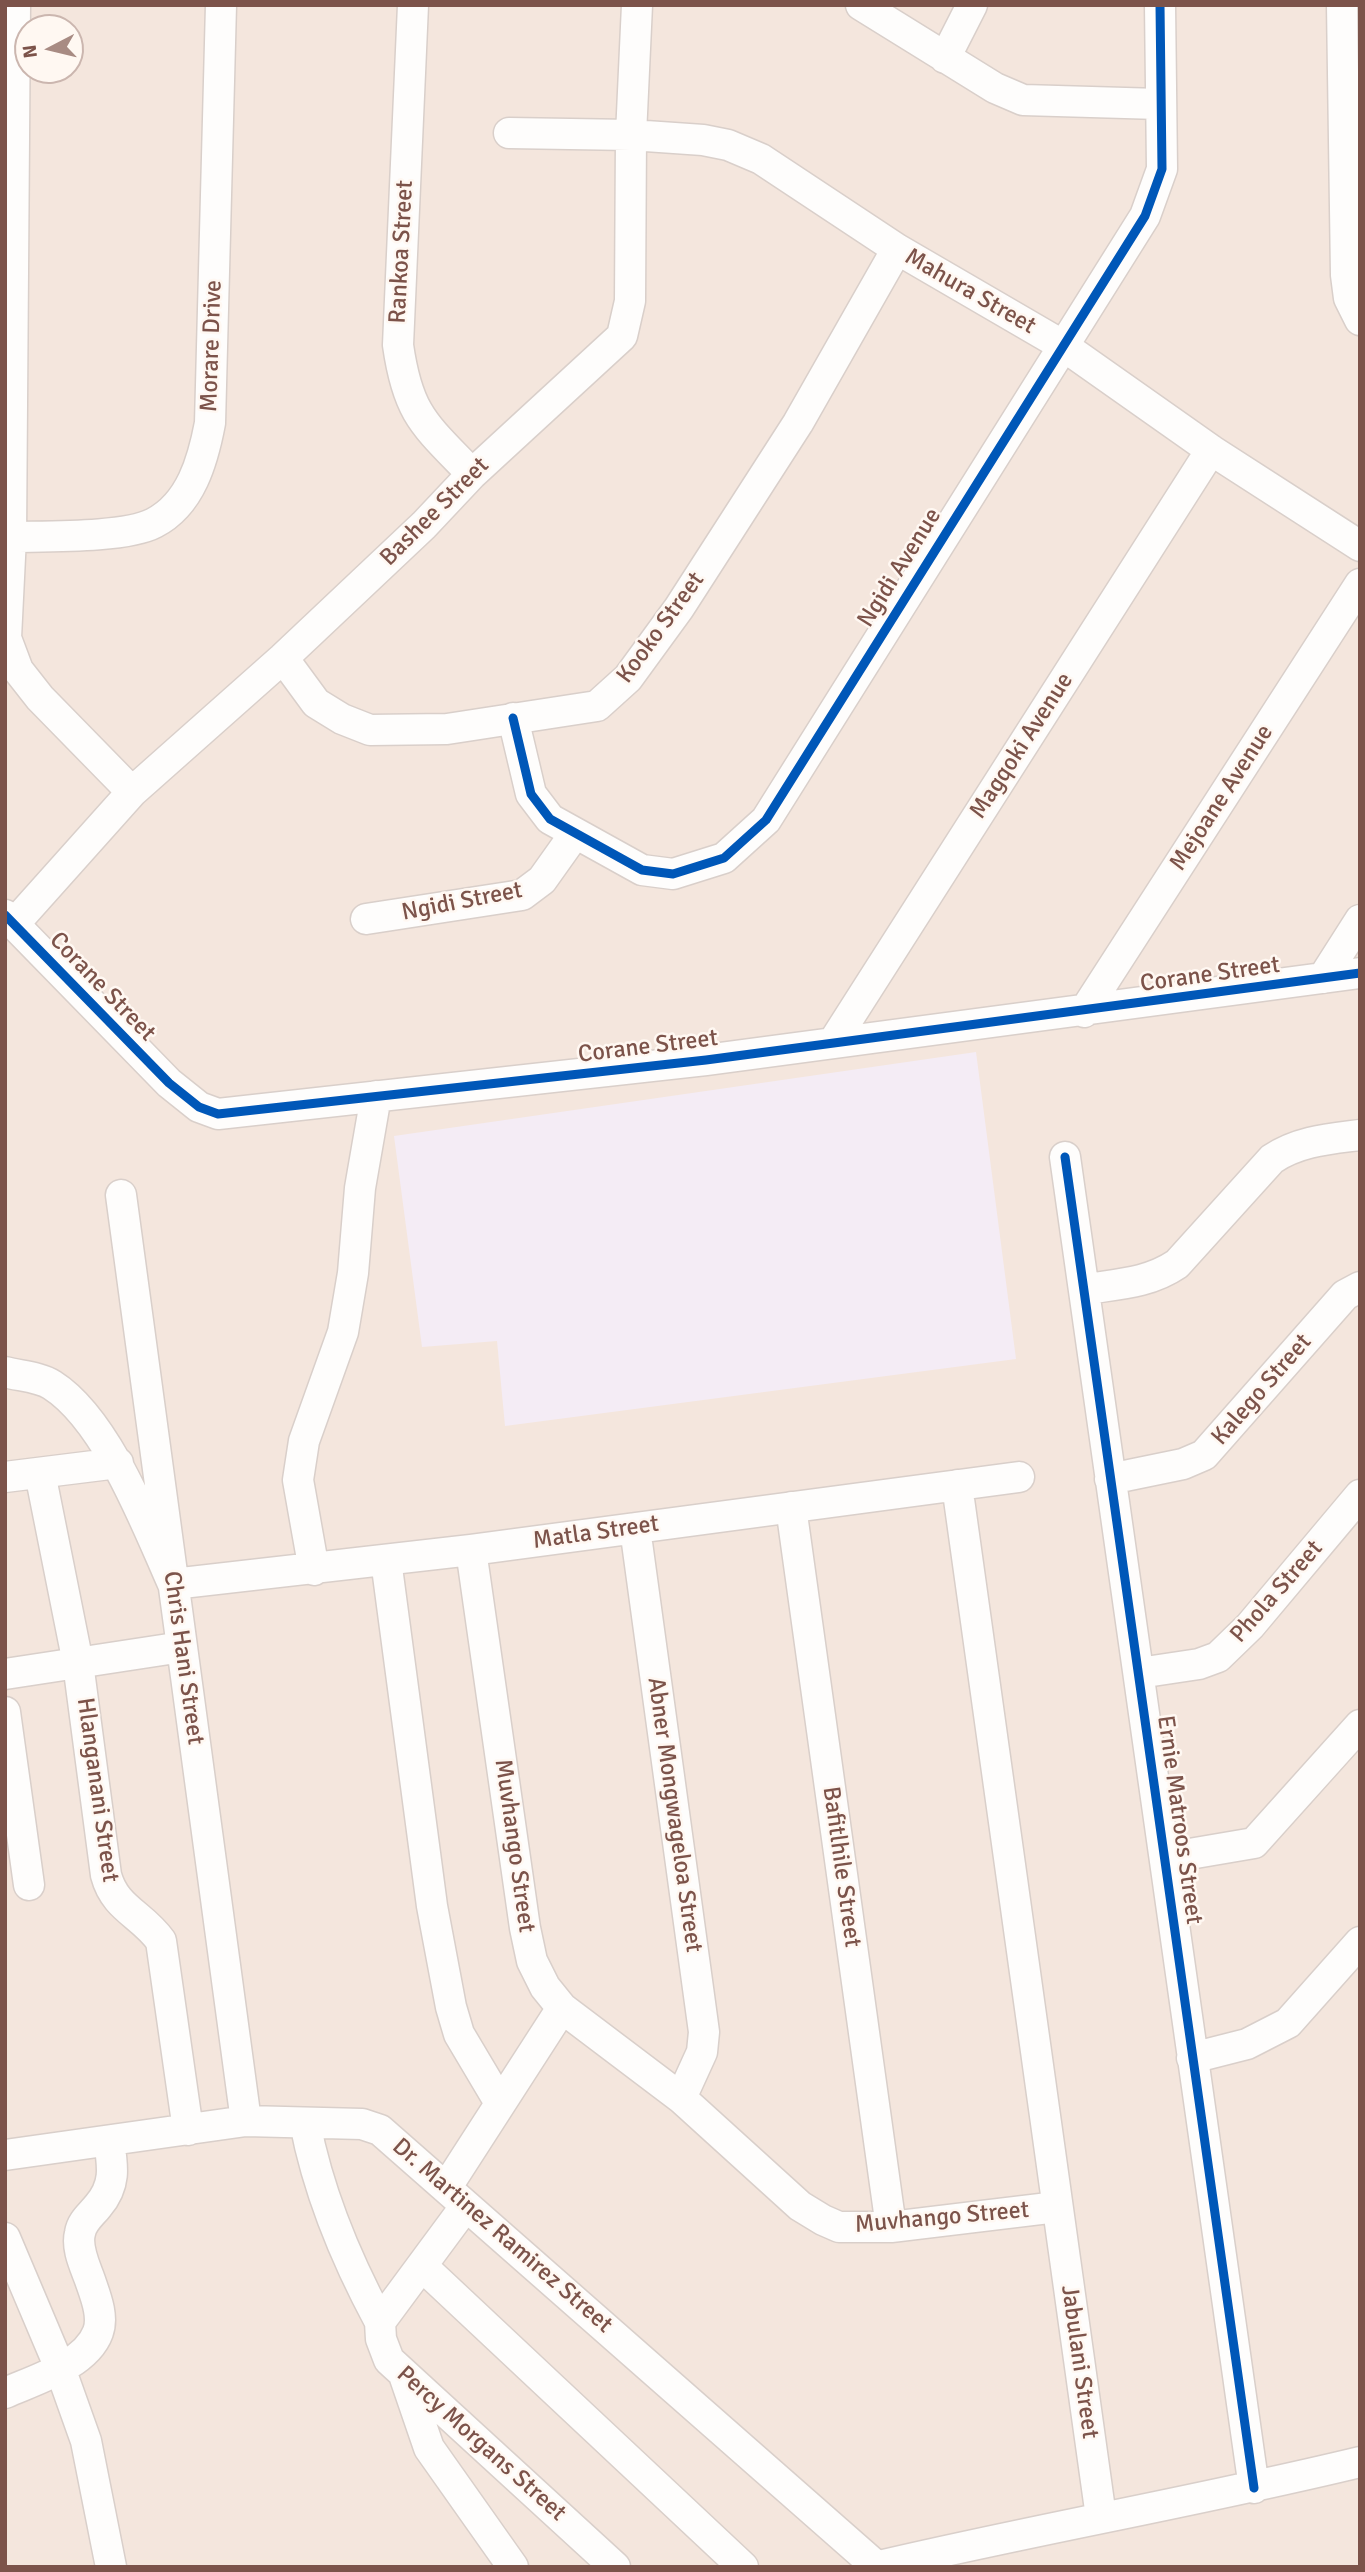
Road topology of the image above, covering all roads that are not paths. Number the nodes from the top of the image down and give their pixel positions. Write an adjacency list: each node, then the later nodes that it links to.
1 (15, 5): 18 (street)
2 (221, 5): 18 (street, Morare Drive)
3 (413, 5): 17 (street, Rankoa Street)
4 (636, 5): 12 (street, Bashee Street)
5 (860, 5): 9 (street)
6 (972, 5): 9 (street)
7 (1160, 5): 10 (street, Ngidi Avenue)
8 (1342, 5): 14 (street)
9 (945, 58): 10 (street)
10 (1159, 104): 15 (street, Ngidi Avenue)
11 (509, 133): 12 (street, Mahura Street)
12 (631, 135): 13 (street, Mahura Street); 17 (street, Bashee Street)
13 (897, 250): 15 (street, Mahura Street); 22 (street, Kooko Street)
14 (1360, 320)
15 (1062, 345): 16 (street, Mahura Street); 24 (street, Ngidi Avenue)
16 (1211, 450): 19 (street, Mahura Street); 31 (street, Magqoki Avenue)
17 (472, 474): 21 (street, Bashee Street)
18 (11, 537): 23 (street)
19 (1360, 546)
20 (1360, 584): 30 (street, Mejoane Avenue)
21 (283, 658): 22 (street, Kooko Street); 23 (street, Bashee Street)
22 (513, 718): 24 (street, Ngidi Avenue)
23 (132, 792): 25 (street, Bashee Street)
24 (574, 835): 26 (street, Ngidi Street)
25 (10, 919): 32 (street, Corane Street)
26 (366, 919)
27 (1360, 920): 29 (street)
28 (1360, 973): 29 (street, Corane Street)
29 (1323, 978): 30 (street, Corane Street)
30 (1084, 1012): 31 (street, Corane Street)
31 (834, 1041): 32 (street, Corane Street)
32 (376, 1096): 50 (street)
33 (1360, 1135): 37 (street)
34 (1065, 1157): 37 (street, Ernie Matroos Street)
35 (121, 1195): 51 (street, Chris Hani Street)
36 (1360, 1287): 43 (street, Kalego Street)
37 (1086, 1289): 43 (street, Ernie Matroos Street)
38 (5, 1373): 39 (street)
39 (118, 1463): 40 (street); 51 (street)
40 (40, 1473): 41 (street); 53 (street, Hlanganani Street)
41 (5, 1477)
42 (1019, 1477): 44 (street, Matla Street)
43 (1110, 1479): 54 (street, Ernie Matroos Street)
44 (957, 1485): 46 (street, Matla Street); 71 (street, Muvhango Street)
45 (1360, 1495): 54 (street, Phola Street)
46 (791, 1507): 47 (street, Matla Street); 72 (street, Bafitlhile Street)
47 (635, 1528): 48 (street, Matla Street); 63 (street, Abner Mongwageloa Street)
48 (471, 1550): 49 (street, Matla Street); 61 (street, Muvhango Street)
49 (386, 1560): 50 (street, Matla Street); 64 (street)
50 (314, 1570): 51 (street, Matla Street)
51 (173, 1584): 52 (street, Chris Hani Street)
52 (182, 1647): 53 (street); 65 (street, Chris Hani Street)
53 (78, 1663): 55 (street); 67 (street, Hlanganani Street)
54 (1139, 1672): 58 (street, Ernie Matroos Street)
55 (5, 1674)
56 (5, 1712): 59 (street)
57 (1360, 1725): 58 (street)
58 (1166, 1858): 62 (street, Ernie Matroos Street)
59 (29, 1885)
60 (1360, 1942): 62 (street)
61 (562, 2008): 63 (street, Muvhango Street); 64 (street)
62 (1192, 2059): 80 (street, Ernie Matroos Street)
63 (681, 2098): 72 (street, Muvhango Street)
64 (500, 2102): 70 (street)
65 (246, 2122): 66 (street, Dr. Martinez Ramirez Street); 67 (street, Dr. Martinez Ramirez Street)
66 (305, 2123): 70 (street, Dr. Martinez Ramirez Street); 75 (street, Percy Morgans Street)
67 (188, 2130): 68 (street, Dr. Martinez Ramirez Street)
68 (109, 2141): 69 (street, Dr. Martinez Ramirez Street); 76 (street)
69 (5, 2155)
70 (456, 2198): 74 (street); 87 (street, Dr. Martinez Ramirez Street)
71 (1057, 2207): 72 (street, Muvhango Street); 81 (street, Jabulani Street)
72 (891, 2227)
73 (5, 2238): 76 (street)
74 (422, 2266): 75 (street); 86 (street)
75 (380, 2322): 77 (street, Percy Morgans Street)
76 (60, 2368): 78 (street); 83 (street)
77 (405, 2376): 84 (street); 85 (street, Percy Morgans Street)
78 (5, 2393)
79 (1360, 2462): 80 (street)
80 (1254, 2488): 81 (street)
81 (1101, 2517): 82 (street)
82 (963, 2557): 87 (street)
83 (111, 2567)
84 (513, 2567)
85 (615, 2567)
86 (743, 2567)
87 (876, 2567)

